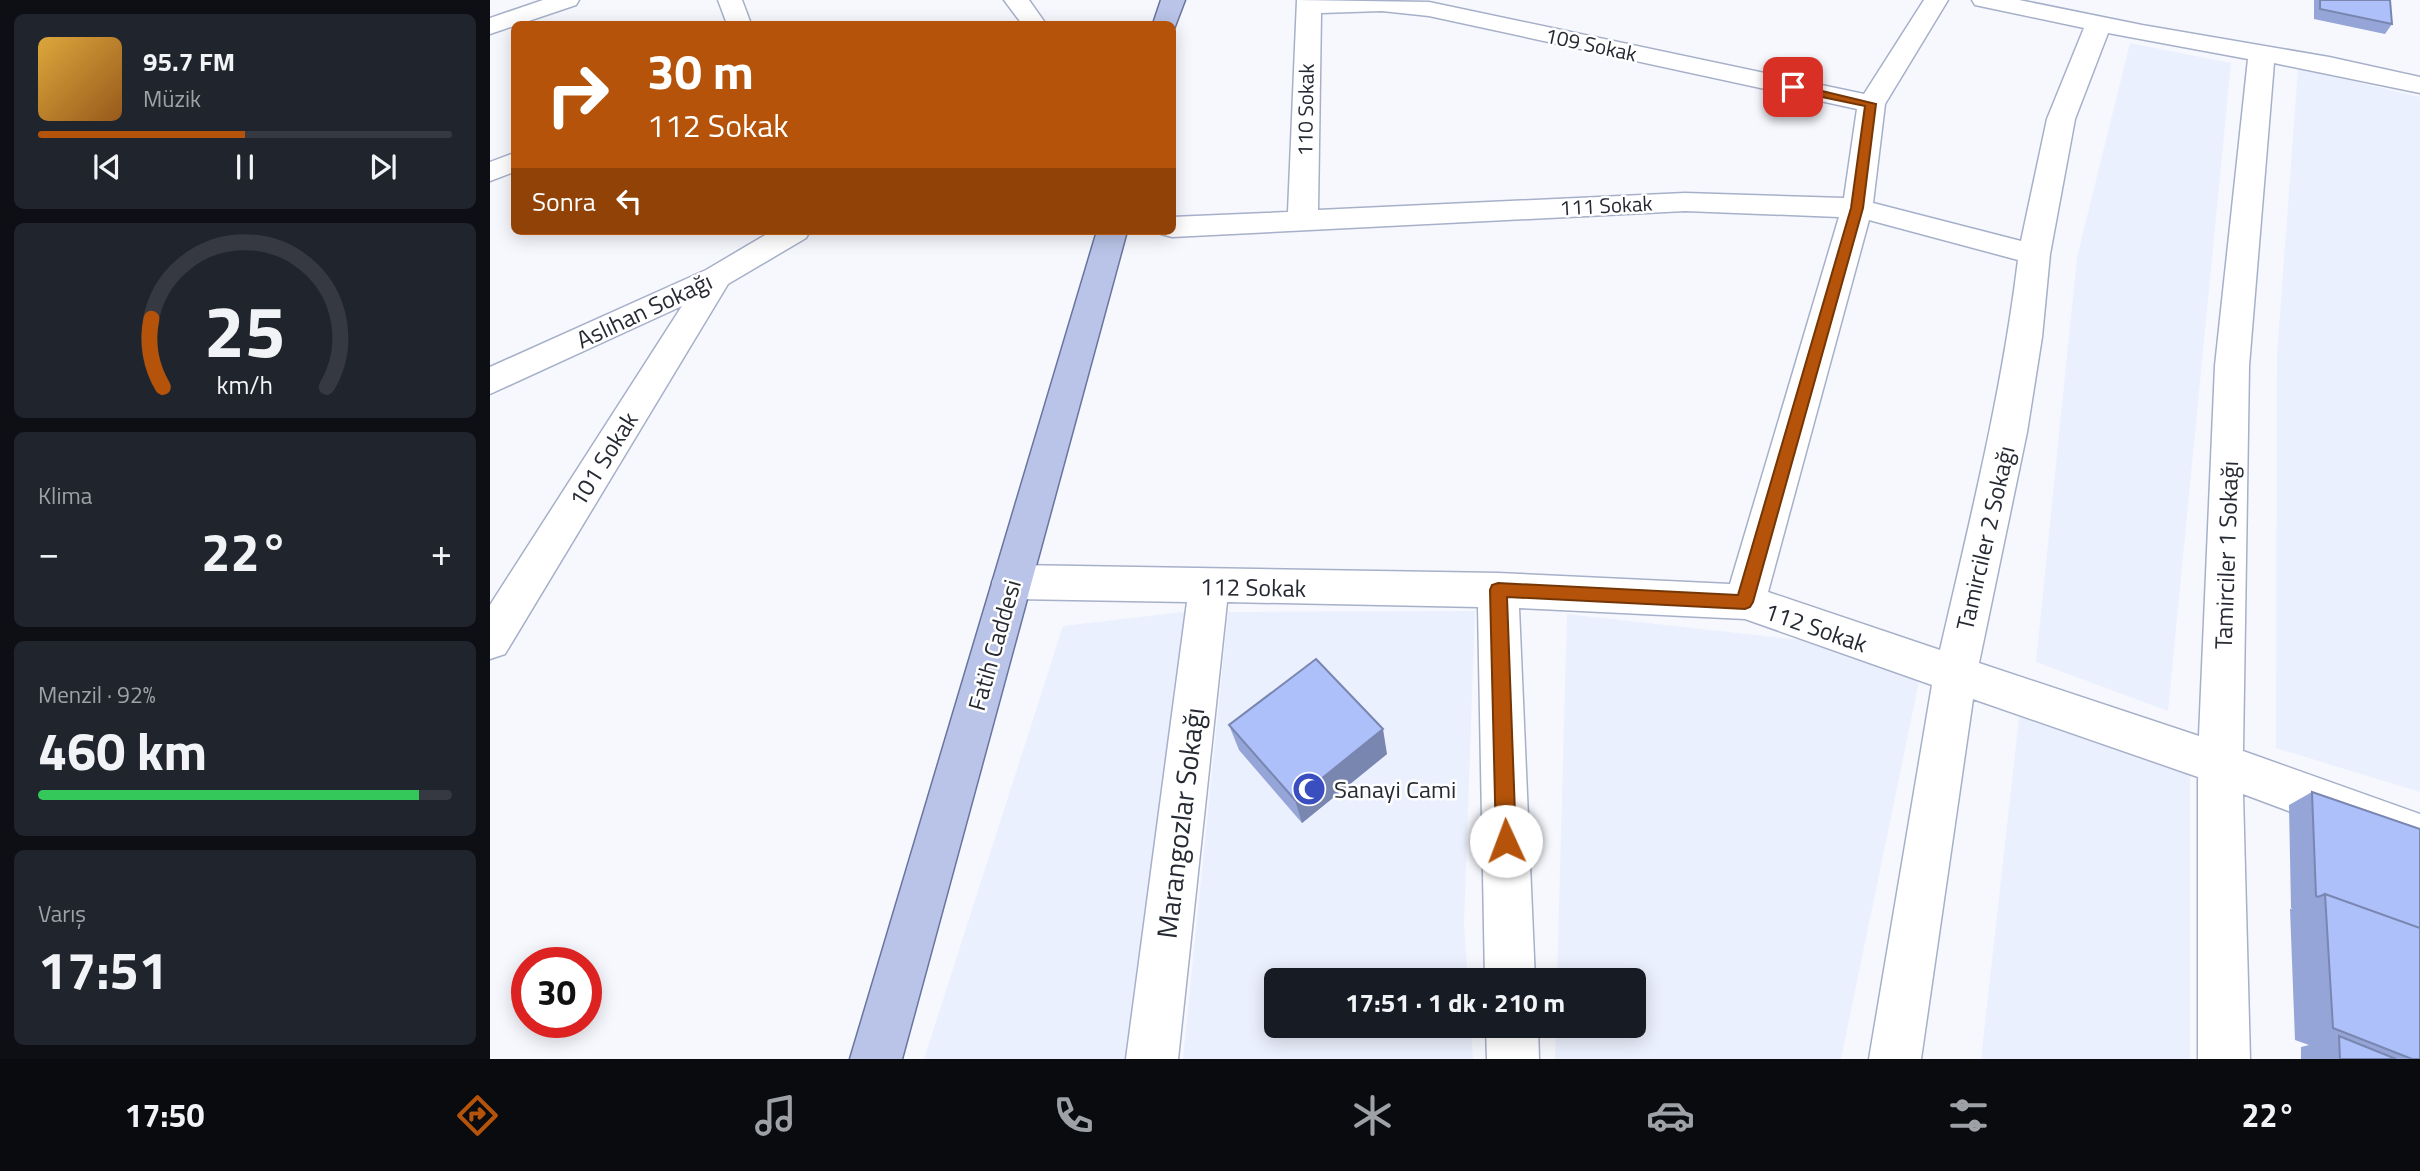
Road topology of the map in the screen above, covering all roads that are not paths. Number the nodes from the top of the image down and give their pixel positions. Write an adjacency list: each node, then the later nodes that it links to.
1 (567, 0): 12 (street)
2 (730, 0): 9 (street)
3 (1016, 0): 10 (street)
4 (1173, 0): 11 (main road)
5 (1936, 0): 15 (street)
6 (1984, 0): 8 (street)
7 (1309, 3): 15 (street, 109 Sokak); 19 (street, 110 Sokak)
8 (2083, 13): 13 (street); 23 (street, Tamirciler 2 Sokağı)
9 (738, 21)
10 (1032, 21)
11 (1166, 21)
12 (490, 26)
13 (2262, 53): 14 (street); 32 (street, Tamirciler 1 Sokağı)
14 (2420, 85)
15 (1871, 104): 18 (street)
16 (511, 163): 17 (street)
17 (490, 172)
18 (1857, 208): 19 (street, 111 Sokak); 23 (street, 111 Sokak); 29 (street)
19 (1303, 219): 20 (street, 111 Sokak)
20 (1176, 227)
21 (788, 235): 24 (street, Aslıhan Sokağı)
22 (1111, 235): 26 (main road, Fatih Caddesi)
23 (2034, 254): 31 (street, Tamirciler 2 Sokağı)
24 (717, 277): 25 (street, Aslıhan Sokağı); 30 (street, 101 Sokak)
25 (490, 381)
26 (1012, 582): 27 (street, 112 Sokak); 36 (main road, Fatih Caddesi)
27 (1209, 587): 28 (street, 112 Sokak); 37 (street, Marangozlar Sokağı)
28 (1498, 590): 29 (street, 112 Sokak); 34 (street)
29 (1745, 602): 31 (street, 112 Sokak)
30 (490, 641)
31 (1955, 674): 32 (street, 112 Sokak); 39 (street, Tamirciler 2 Sokağı)
32 (2220, 764): 33 (street, 112 Sokak); 40 (street, Tamirciler 1 Sokağı)
33 (2420, 837)
34 (1510, 968)
35 (1512, 1038): 38 (street)
36 (876, 1059)
37 (1152, 1059)
38 (1513, 1059)
39 (1895, 1059)
40 (2224, 1059)

